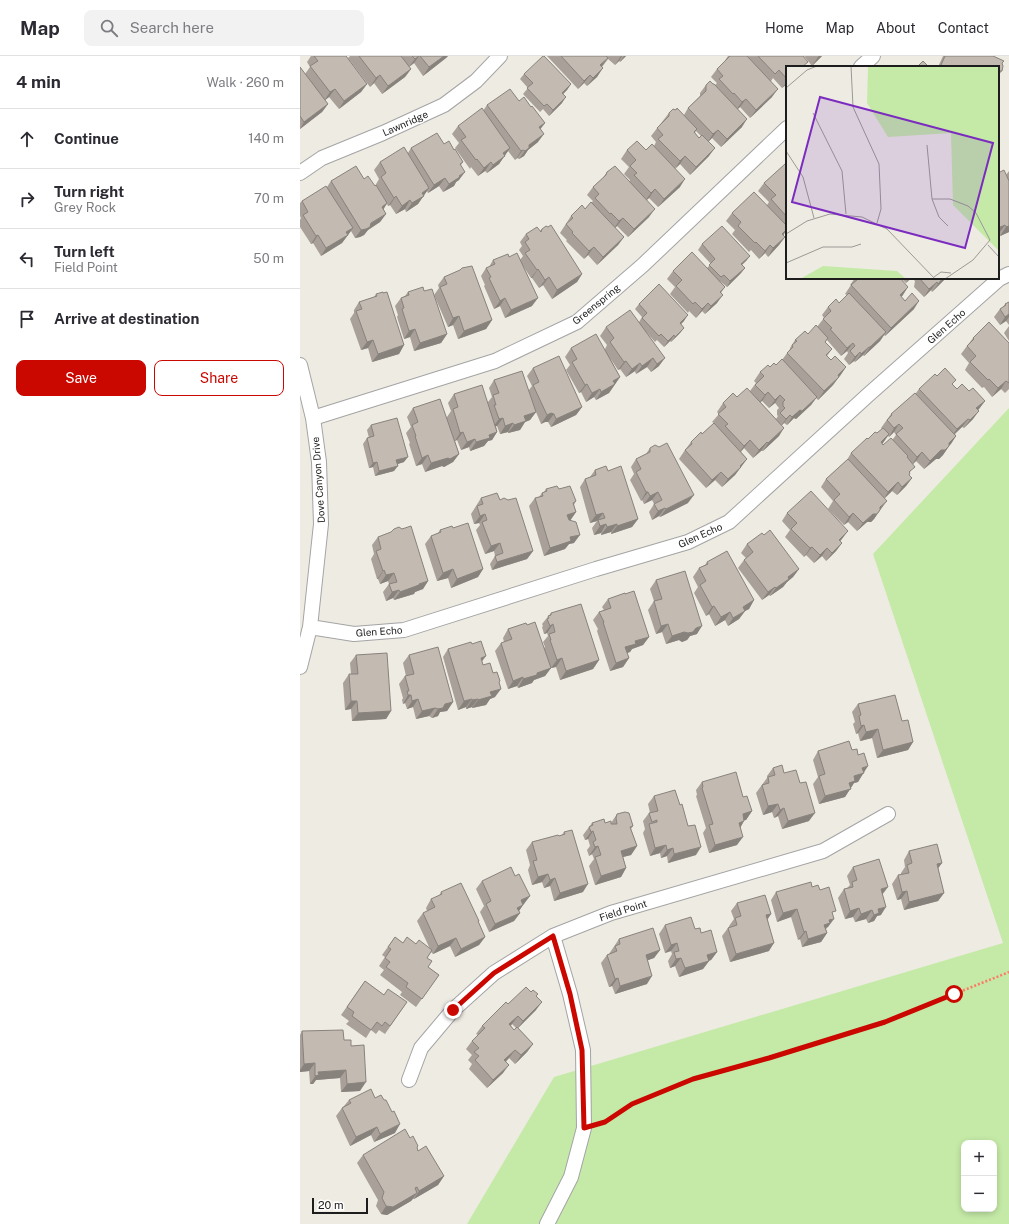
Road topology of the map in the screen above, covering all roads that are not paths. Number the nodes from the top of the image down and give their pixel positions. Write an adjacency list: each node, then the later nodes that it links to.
1 (500, 56): 5 (street, Lawnridge)
2 (873, 56): 3 (street)
3 (862, 66)
4 (786, 129): 8 (street, Greenspring)
5 (300, 173)
6 (1009, 274): 9 (street, Glen Echo)
7 (300, 365): 8 (street, Dove Canyon Drive)
8 (313, 418): 9 (street, Dove Canyon Drive)
9 (310, 627): 10 (street, Dove Canyon Drive)
10 (300, 667)
11 (888, 814): 12 (street, Field Point)
12 (553, 936): 13 (street, Field Point); 14 (street)
13 (409, 1080)
14 (547, 1224)

